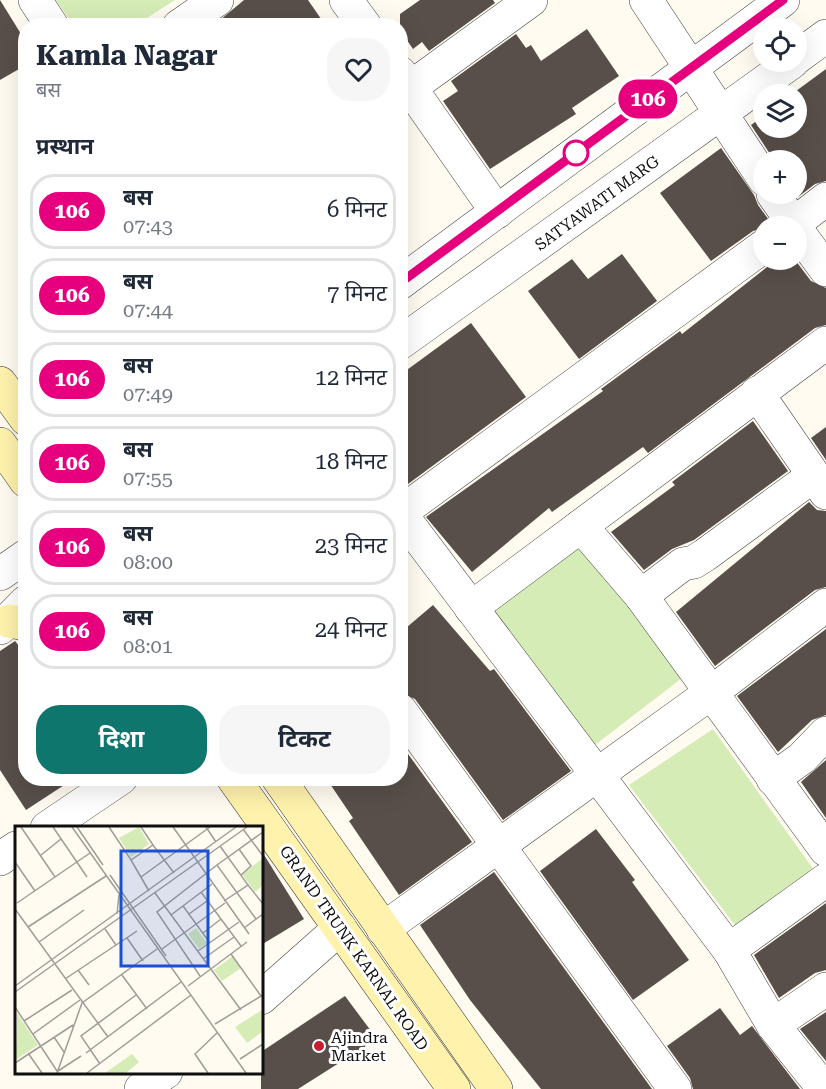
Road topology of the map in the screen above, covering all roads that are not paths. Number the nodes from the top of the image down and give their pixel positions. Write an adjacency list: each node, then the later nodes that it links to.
1 (35, 0): 7 (street)
2 (217, 0): 8 (street)
3 (346, 0): 9 (street)
4 (531, 0): 14 (street)
5 (646, 0): 12 (street)
6 (783, 0): 12 (street)
7 (47, 18)
8 (191, 18)
9 (359, 18)
10 (826, 36): 11 (street)
11 (807, 50)
12 (691, 67): 16 (street); 19 (street)
13 (778, 72): 16 (street, SATYAWATI MARG)
14 (408, 82)
15 (408, 90): 19 (street)
16 (721, 114): 17 (street); 25 (street, SATYAWATI MARG)
17 (753, 162)
18 (826, 199): 20 (street)
19 (497, 212): 24 (street)
20 (806, 216)
21 (807, 244): 23 (street)
22 (753, 254): 33 (street)
23 (826, 270)
24 (408, 277)
25 (408, 337)
26 (826, 343): 28 (street)
27 (0, 383): 29 (main road)
28 (757, 393): 32 (street); 35 (street)
29 (18, 406)
30 (0, 444): 31 (main road)
31 (18, 470)
32 (819, 484): 38 (street)
33 (408, 507)
34 (408, 524): 40 (street)
35 (581, 526): 38 (street); 40 (street)
36 (18, 562): 37 (street)
37 (0, 574)
38 (641, 596): 41 (street)
39 (826, 605): 41 (street)
40 (471, 608): 44 (street)
41 (712, 692): 44 (street); 45 (street)
42 (408, 721): 50 (street)
43 (826, 733): 45 (street)
44 (598, 775): 50 (street); 57 (street)
45 (773, 779): 52 (street)
46 (110, 786): 49 (street)
47 (239, 786): 55 (main road, GRAND TRUNK KARNAL ROAD)
48 (284, 786): 56 (main road)
49 (56, 826)
50 (498, 847): 56 (street); 65 (street)
51 (15, 849): 53 (street)
52 (826, 850)
53 (0, 859)
54 (826, 880): 57 (street)
55 (340, 928): 59 (street); 63 (main road, GRAND TRUNK KARNAL ROAD)
56 (383, 929): 64 (main road)
57 (729, 950): 60 (street)
58 (826, 988): 60 (street)
59 (262, 997)
60 (773, 1025): 66 (street)
61 (163, 1074): 62 (street)
62 (141, 1089)
63 (454, 1089)
64 (496, 1089)
65 (675, 1089)
66 (824, 1089)

